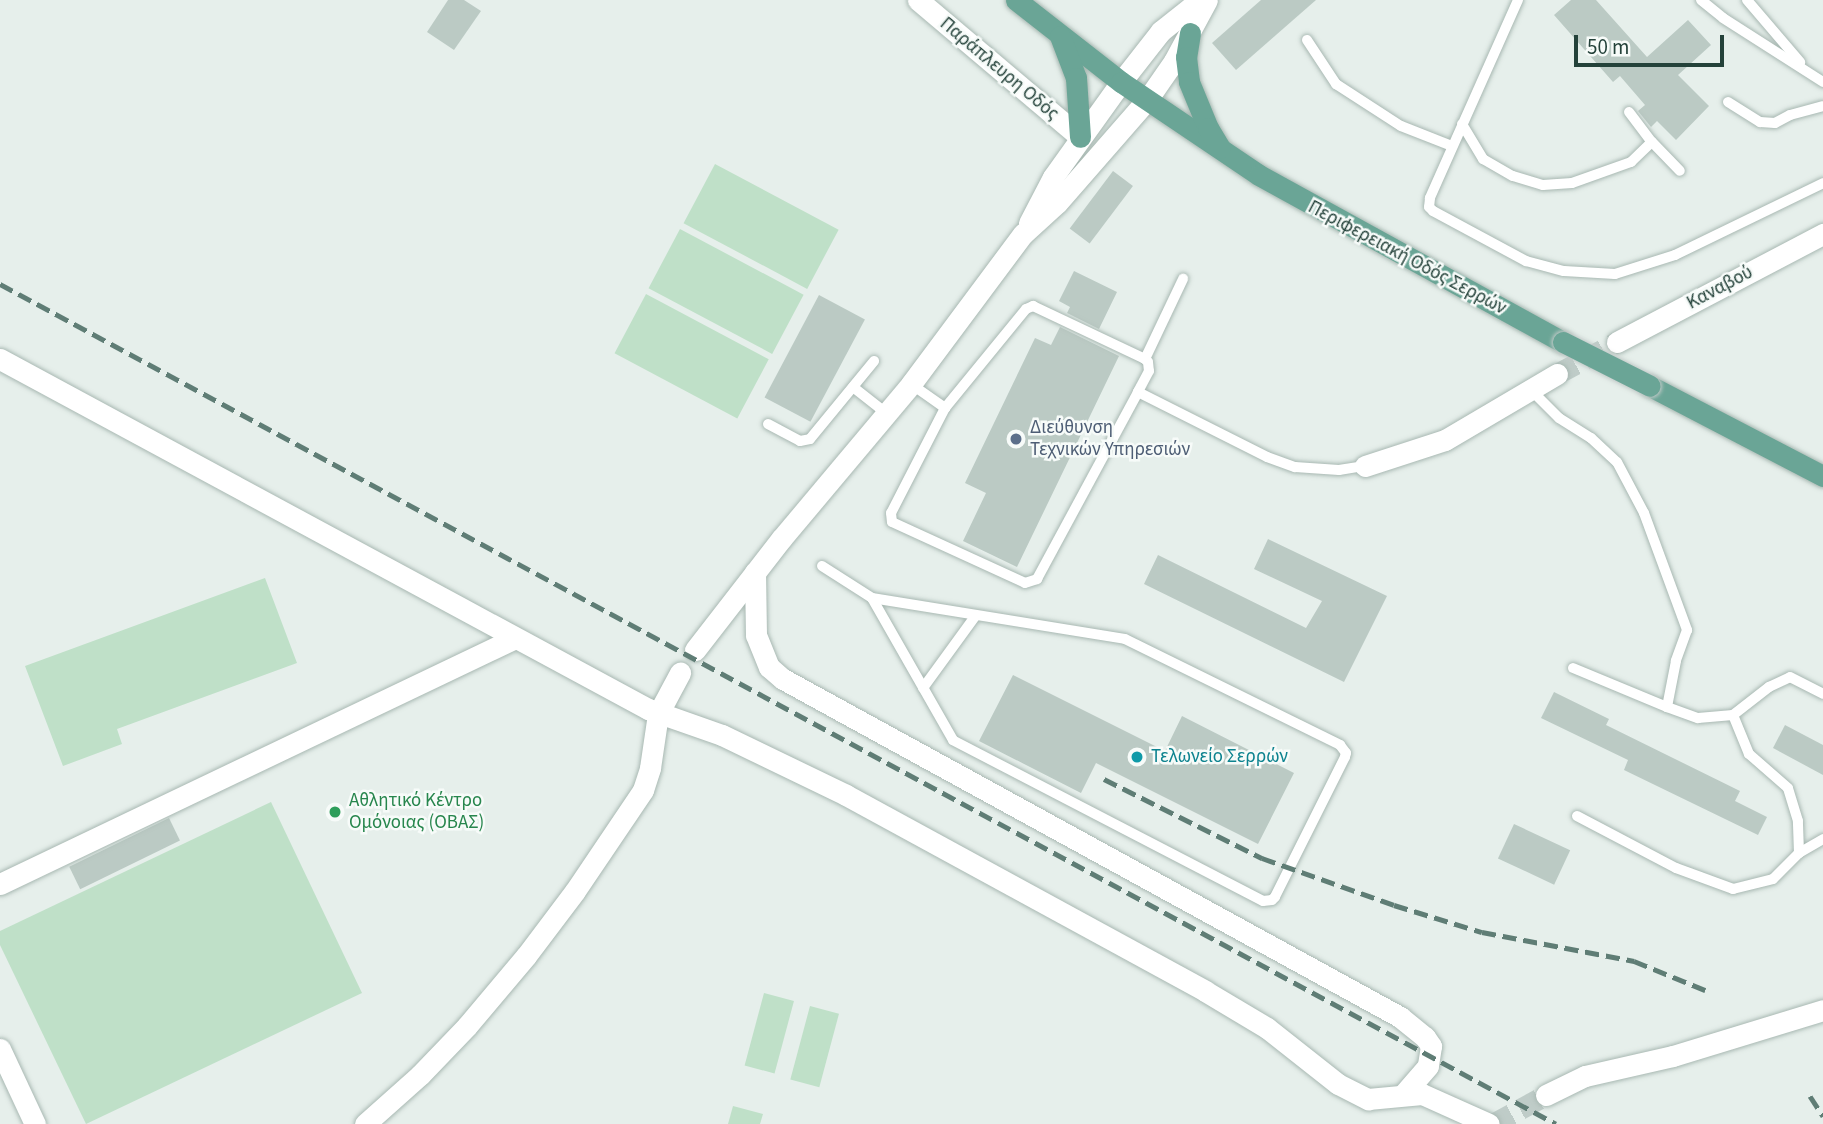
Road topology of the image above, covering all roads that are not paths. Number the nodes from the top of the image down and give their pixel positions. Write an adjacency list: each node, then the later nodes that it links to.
1 (918, 0): 19 (street, Παράπλευρη Οδός)
2 (1016, 0): 9 (main road, Περιφερειακή Οδός Σερρών)
3 (1200, 0): 12 (street)
4 (1208, 0): 8 (street)
5 (1518, 0): 18 (lane)
6 (1701, 0): 11 (lane)
7 (1747, 0): 11 (lane)
8 (1190, 33): 14 (street); 22 (main road)
9 (1059, 34): 12 (main road, Περιφερειακή Οδός Σερρών); 19 (main road)
10 (1307, 40): 21 (lane)
11 (1809, 72): 13 (lane)
12 (1121, 82): 14 (main road, Περιφερειακή Οδός Σερρών); 19 (street)
13 (1823, 82)
14 (1147, 100): 22 (main road, Περιφερειακή Οδός Σερρών); 25 (street)
15 (1728, 102): 16 (lane)
16 (1823, 106)
17 (1629, 112): 20 (lane)
18 (1462, 124): 20 (lane); 21 (lane)
19 (1080, 137): 25 (street)
20 (1652, 142): 23 (lane)
21 (1452, 146): 24 (lane)
22 (1223, 153): 41 (main road, Περιφερειακή Οδός Σερρών, bridge)
23 (1680, 171)
24 (1823, 183)
25 (1023, 234): 33 (street)
26 (1823, 234): 28 (street, Καναβού)
27 (1183, 279): 30 (lane)
28 (1617, 342)
29 (0, 359): 46 (street)
30 (1145, 359): 36 (lane); 37 (lane)
31 (874, 361): 34 (lane)
32 (1557, 374): 35 (street)
33 (911, 384): 37 (lane); 38 (street)
34 (853, 387): 38 (lane); 39 (lane)
35 (1531, 390): 40 (street); 52 (lane)
36 (1138, 392): 37 (lane); 40 (lane)
37 (945, 408)
38 (886, 413): 43 (street)
39 (768, 424)
40 (1365, 466)
41 (1823, 476)
42 (822, 566): 44 (lane)
43 (755, 572): 47 (street); 61 (street)
44 (872, 598): 45 (lane); 50 (lane)
45 (976, 615): 50 (lane); 50 (lane)
46 (515, 638): 53 (street); 58 (street)
47 (695, 650)
48 (1573, 668): 52 (lane)
49 (680, 673): 53 (street)
50 (923, 688)
51 (1823, 694): 54 (lane)
52 (1668, 707): 54 (lane)
53 (658, 714): 61 (street); 64 (street)
54 (1733, 715): 57 (lane)
55 (1577, 816): 57 (lane)
56 (1823, 839): 57 (lane)
57 (1799, 853)
58 (0, 884)
59 (1823, 1010): 62 (street)
60 (0, 1049): 63 (street)
61 (1404, 1094): 65 (street)
62 (1546, 1095)
63 (35, 1124)
64 (365, 1124)
65 (1489, 1124)

